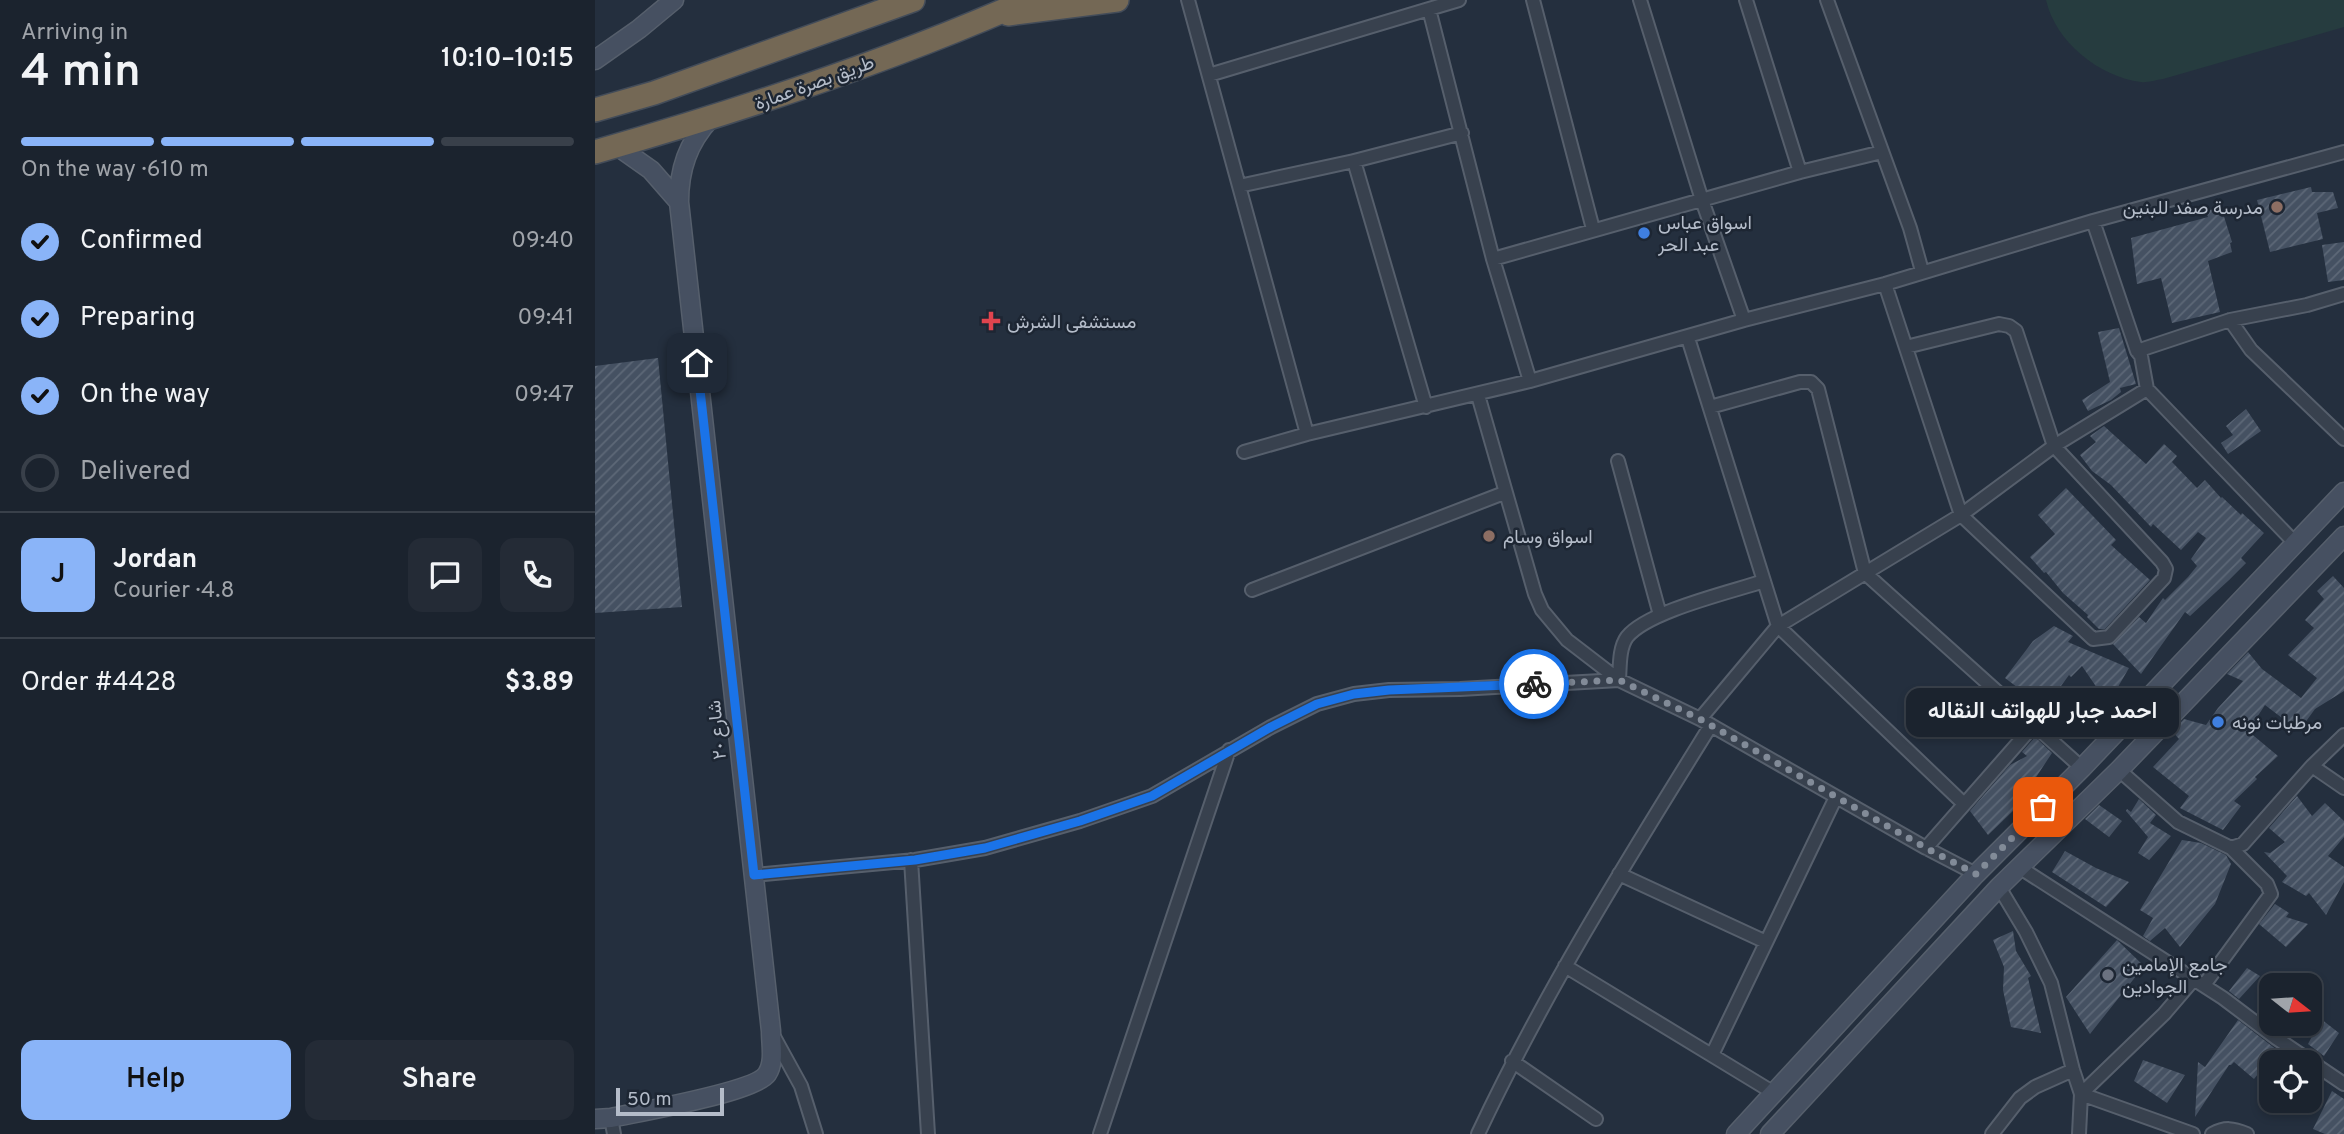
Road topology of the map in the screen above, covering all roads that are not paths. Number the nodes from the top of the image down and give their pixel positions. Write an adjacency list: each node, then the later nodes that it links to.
1 (674, 0): 13 (street)
2 (913, 0): 15 (highway)
3 (1028, 0): 12 (highway, طريق بصرة عمارة)
4 (1117, 0): 12 (highway)
5 (1188, 0): 14 (street)
6 (1459, 0): 11 (street)
7 (1533, 0): 27 (street)
8 (1640, 0): 24 (street)
9 (1746, 0): 22 (street)
10 (1827, 0): 19 (street)
11 (1429, 9): 14 (street); 17 (street)
12 (991, 16): 16 (highway, طريق بصرة عمارة)
13 (595, 60)
14 (1209, 75): 23 (street)
15 (595, 110)
16 (710, 119): 18 (highway, طريق بصرة عمارة); 25 (street, شارع ٢٠)
17 (1462, 133): 21 (street); 28 (street)
18 (606, 149): 25 (street)
19 (1882, 152): 22 (street); 29 (street)
20 (2344, 152): 26 (street)
21 (1354, 161): 23 (street); 40 (street)
22 (1800, 172): 24 (street)
23 (1239, 186): 42 (street)
24 (1702, 200): 27 (street); 32 (street)
25 (679, 202): 76 (street, شارع ٢٠)
26 (2093, 221): 29 (street); 36 (street)
27 (1593, 229): 28 (street)
28 (1493, 259): 37 (street)
29 (1922, 271): 30 (street)
30 (1885, 284): 32 (street); 35 (street)
31 (2344, 294): 33 (street)
32 (1744, 320): 34 (street)
33 (2230, 320): 36 (street); 43 (street)
34 (1688, 338): 37 (street); 41 (street)
35 (1906, 347): 44 (street); 49 (street)
36 (2137, 351): 38 (street)
37 (1530, 381): 39 (street)
38 (2147, 388): 44 (street); 51 (street)
39 (1478, 395): 40 (street); 48 (street)
40 (1426, 407): 42 (street)
41 (1710, 407): 52 (street); 53 (street)
42 (1307, 435): 45 (street)
43 (2344, 439)
44 (2054, 446): 49 (street); 49 (street)
45 (1244, 452)
46 (1618, 461): 55 (street)
47 (2344, 492): 51 (street)
48 (1504, 493): 54 (street); 57 (street)
49 (1961, 516): 52 (street)
50 (2344, 536): 64 (street)
51 (2295, 543): 63 (street)
52 (1865, 573): 56 (street); 59 (street)
53 (1764, 581): 55 (street); 56 (street)
54 (1252, 590)
55 (1660, 615): 57 (street)
56 (1778, 626): 58 (street); 68 (street)
57 (1619, 680): 58 (street); 61 (street)
58 (1706, 722): 67 (street); 74 (street)
59 (2033, 726): 63 (street); 68 (street)
60 (2344, 734): 62 (street)
61 (1229, 750): 72 (street); 92 (street)
62 (2312, 766): 65 (street); 71 (street)
63 (2082, 768): 66 (street)
64 (2119, 770): 69 (street); 71 (street)
65 (2344, 788)
66 (2059, 790): 69 (street); 75 (street)
67 (1836, 797): 70 (street); 78 (street)
68 (1964, 804): 70 (street)
69 (2079, 809): 73 (street)
70 (1926, 848): 75 (street)
71 (2231, 848): 80 (street)
72 (911, 860): 76 (street); 91 (street)
73 (2019, 867): 77 (street); 80 (street)
74 (1619, 874): 78 (street); 79 (street)
75 (1976, 874): 86 (street)
76 (754, 875): 81 (street, شارع ٢٠)
77 (1999, 887): 84 (street); 95 (street)
78 (1766, 942): 82 (street)
79 (1565, 966): 82 (street); 83 (street)
80 (2199, 982): 85 (street); 87 (street)
81 (771, 1031): 89 (street, شارع ٢٠); 90 (street)
82 (1711, 1055): 86 (street)
83 (1512, 1061): 88 (street); 93 (street)
84 (2073, 1070): 87 (street); 96 (street)
85 (2344, 1084)
86 (1774, 1093): 94 (street)
87 (2081, 1094): 97 (street); 98 (street)
88 (1596, 1119)
89 (607, 1124)
90 (816, 1134)
91 (928, 1134)
92 (1100, 1134)
93 (1478, 1134)
94 (1736, 1134)
95 (1770, 1134)
96 (1992, 1134)
97 (2079, 1134)
98 (2193, 1134)
99 (2212, 1134): 100 (street)
100 (2247, 1134)

